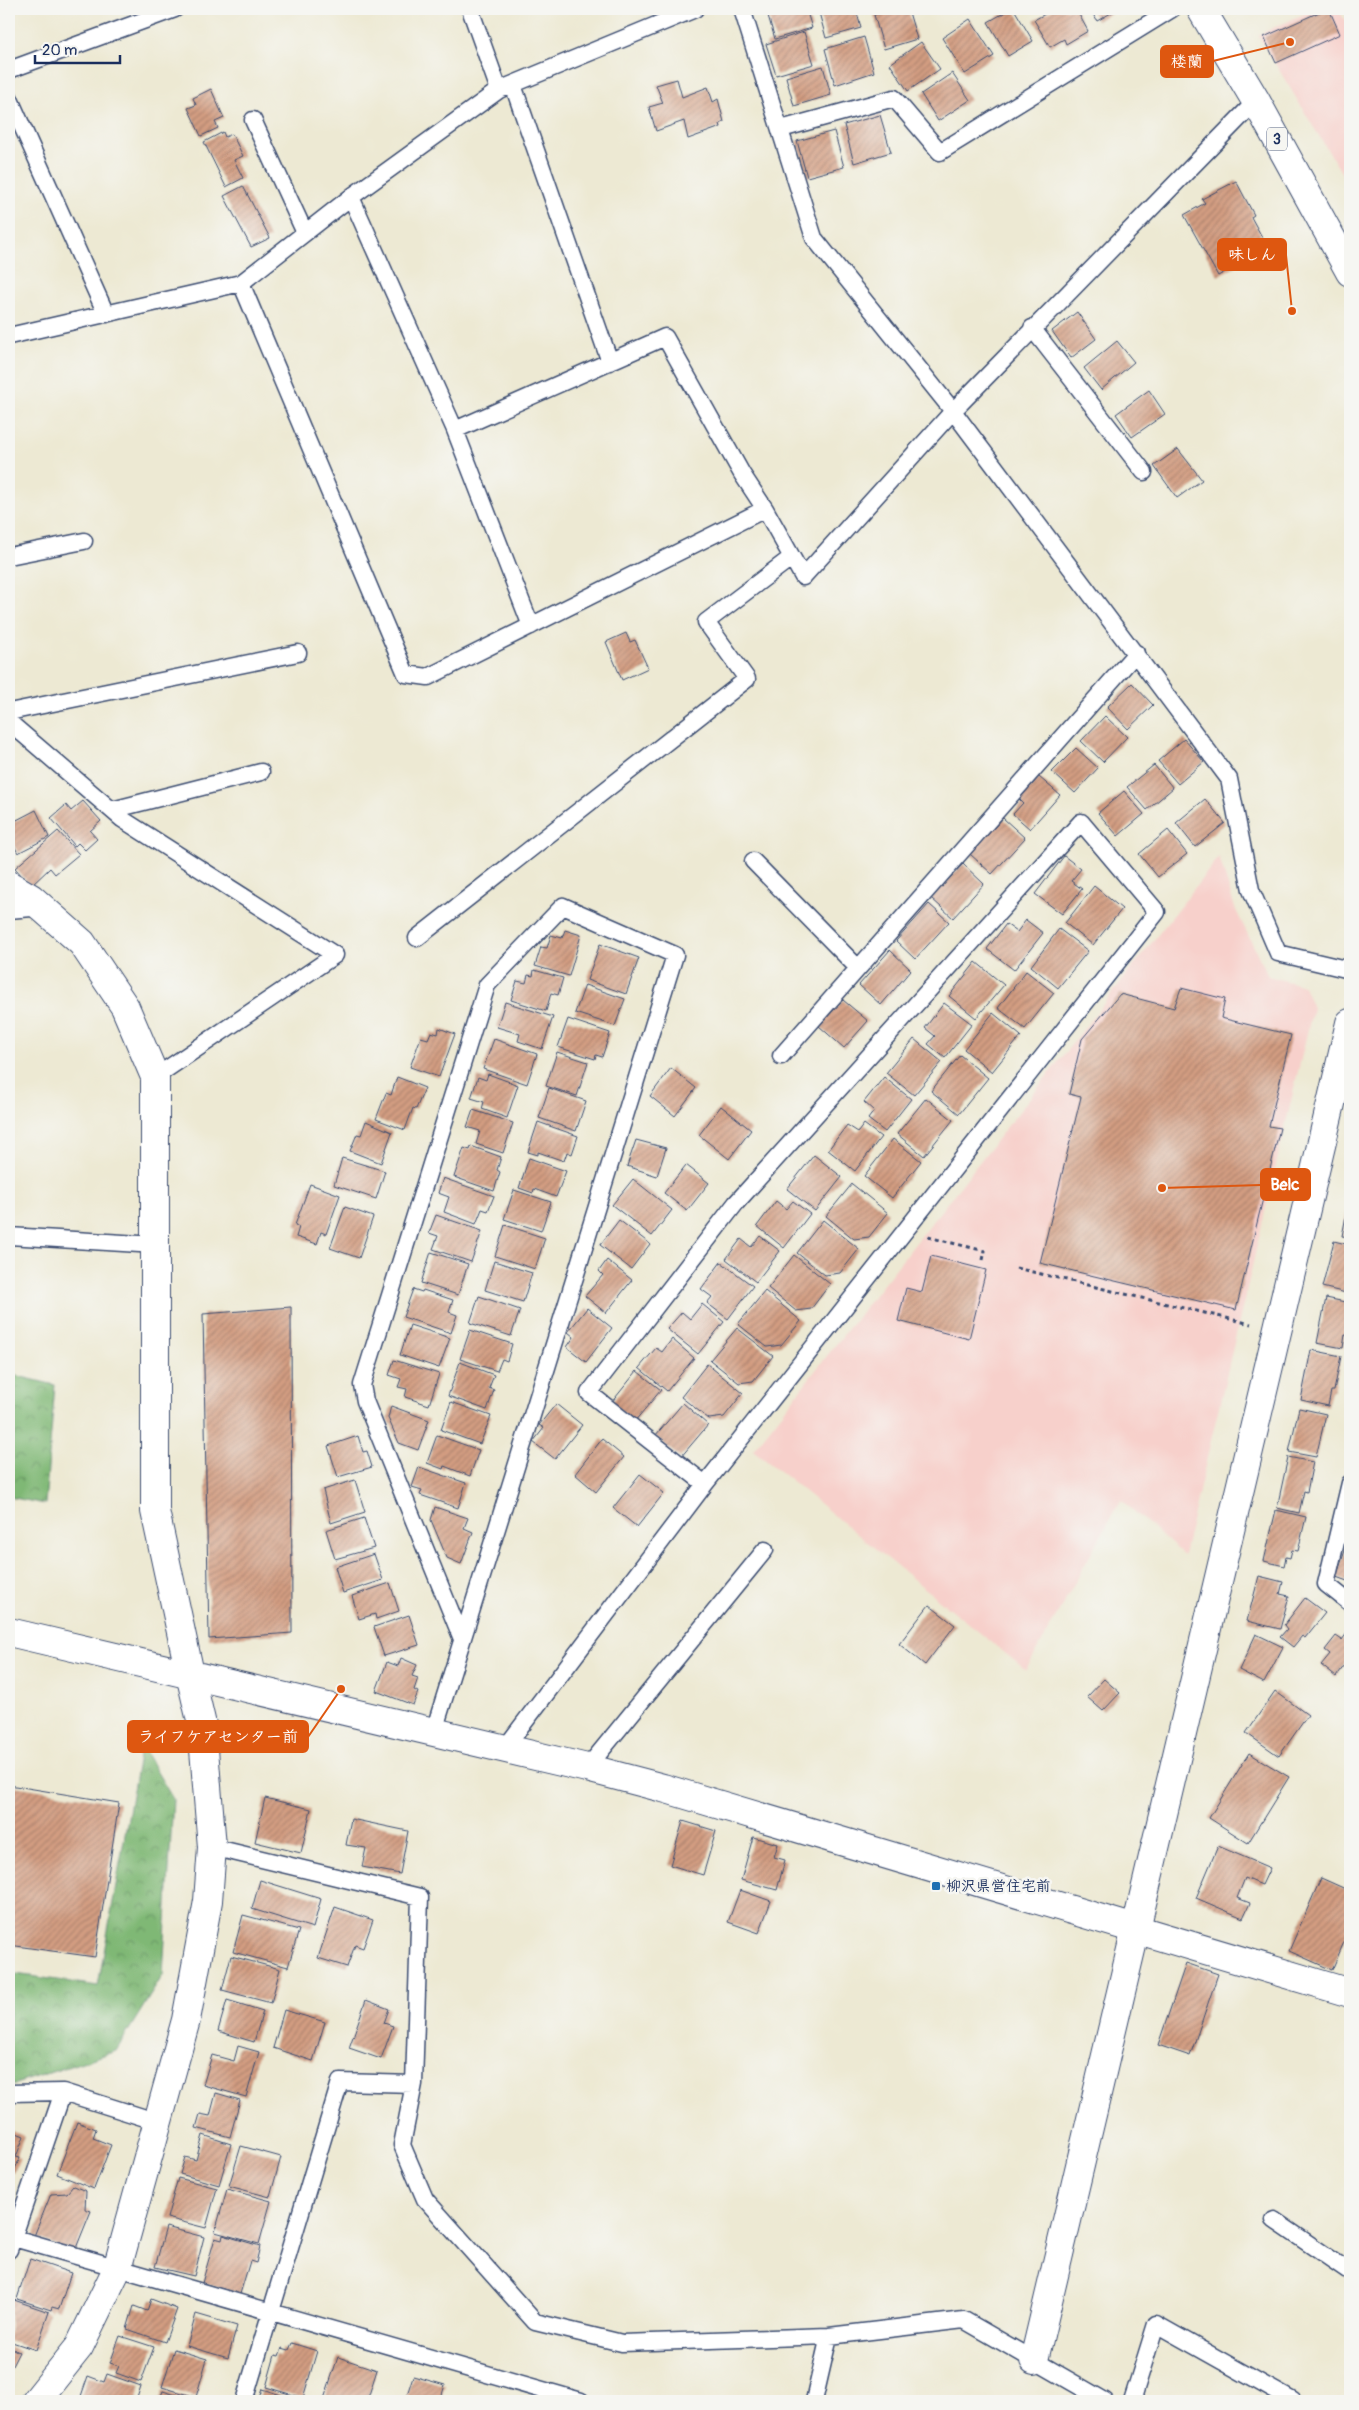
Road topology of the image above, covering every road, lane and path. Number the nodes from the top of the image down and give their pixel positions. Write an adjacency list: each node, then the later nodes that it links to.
1 (175, 9): 7 (lane)
2 (695, 9): 8 (lane)
3 (742, 9): 12 (lane)
4 (1172, 9): 12 (lane)
5 (1201, 9): 10 (street, 3)
6 (475, 10): 8 (lane)
7 (9, 70)
8 (506, 88): 13 (lane); 20 (lane)
9 (9, 97): 17 (lane)
10 (1256, 101): 15 (street, 3); 18 (lane)
11 (253, 120): 14 (lane)
12 (780, 129): 21 (lane)
13 (351, 197): 14 (lane); 22 (lane)
14 (305, 233): 16 (lane)
15 (1350, 272)
16 (241, 283): 17 (lane); 28 (lane)
17 (106, 314): 19 (lane)
18 (1032, 328): 21 (lane); 23 (lane)
19 (9, 336)
20 (610, 362): 22 (lane); 24 (lane)
21 (953, 411): 27 (lane); 30 (lane)
22 (455, 430): 28 (lane)
23 (1144, 472)
24 (765, 509): 27 (lane); 28 (lane)
25 (84, 541): 26 (lane)
26 (9, 556)
27 (792, 557): 39 (lane)
28 (531, 626)
29 (298, 653): 31 (lane)
30 (1136, 653): 40 (lane); 41 (lane)
31 (9, 712)
32 (9, 722): 34 (lane)
33 (261, 772): 34 (lane)
34 (112, 810): 44 (lane)
35 (753, 861): 40 (lane)
36 (9, 885): 37 (street)
37 (43, 908): 38 (lane); 44 (street)
38 (9, 910)
39 (417, 938)
40 (858, 968): 43 (lane)
41 (1350, 970)
42 (1350, 1023): 45 (street)
43 (781, 1056)
44 (155, 1077): 48 (street)
45 (1342, 1089): 63 (street)
46 (9, 1236): 48 (lane)
47 (927, 1237): 49 (path)
48 (156, 1245): 58 (street)
49 (983, 1260)
50 (1016, 1268): 51 (path)
51 (1251, 1324)
52 (1350, 1483): 55 (lane)
53 (705, 1484): 53 (lane); 60 (lane)
54 (765, 1550): 61 (lane)
55 (1350, 1603)
56 (9, 1632): 58 (street)
57 (462, 1639): 57 (lane); 59 (lane)
58 (190, 1674): 59 (street); 62 (street)
59 (434, 1731): 60 (street)
60 (505, 1748): 61 (street)
61 (587, 1768): 63 (street)
62 (212, 1847): 65 (lane); 68 (street)
63 (1136, 1928): 64 (street); 75 (street)
64 (1350, 1993)
65 (414, 2084): 73 (lane); 74 (lane)
66 (62, 2092): 67 (lane); 68 (lane); 70 (lane)
67 (9, 2093)
68 (158, 2122): 71 (street)
69 (1274, 2220): 72 (lane)
70 (12, 2244): 71 (lane)
71 (117, 2269): 73 (lane); 76 (street)
72 (1350, 2272)
73 (271, 2313): 77 (lane); 78 (lane)
74 (829, 2336): 75 (lane); 79 (lane)
75 (1034, 2360): 80 (lane)
76 (36, 2401)
77 (244, 2401)
78 (581, 2401)
79 (814, 2401)
80 (1105, 2401)
81 (1132, 2401): 82 (lane)
82 (1293, 2401)

